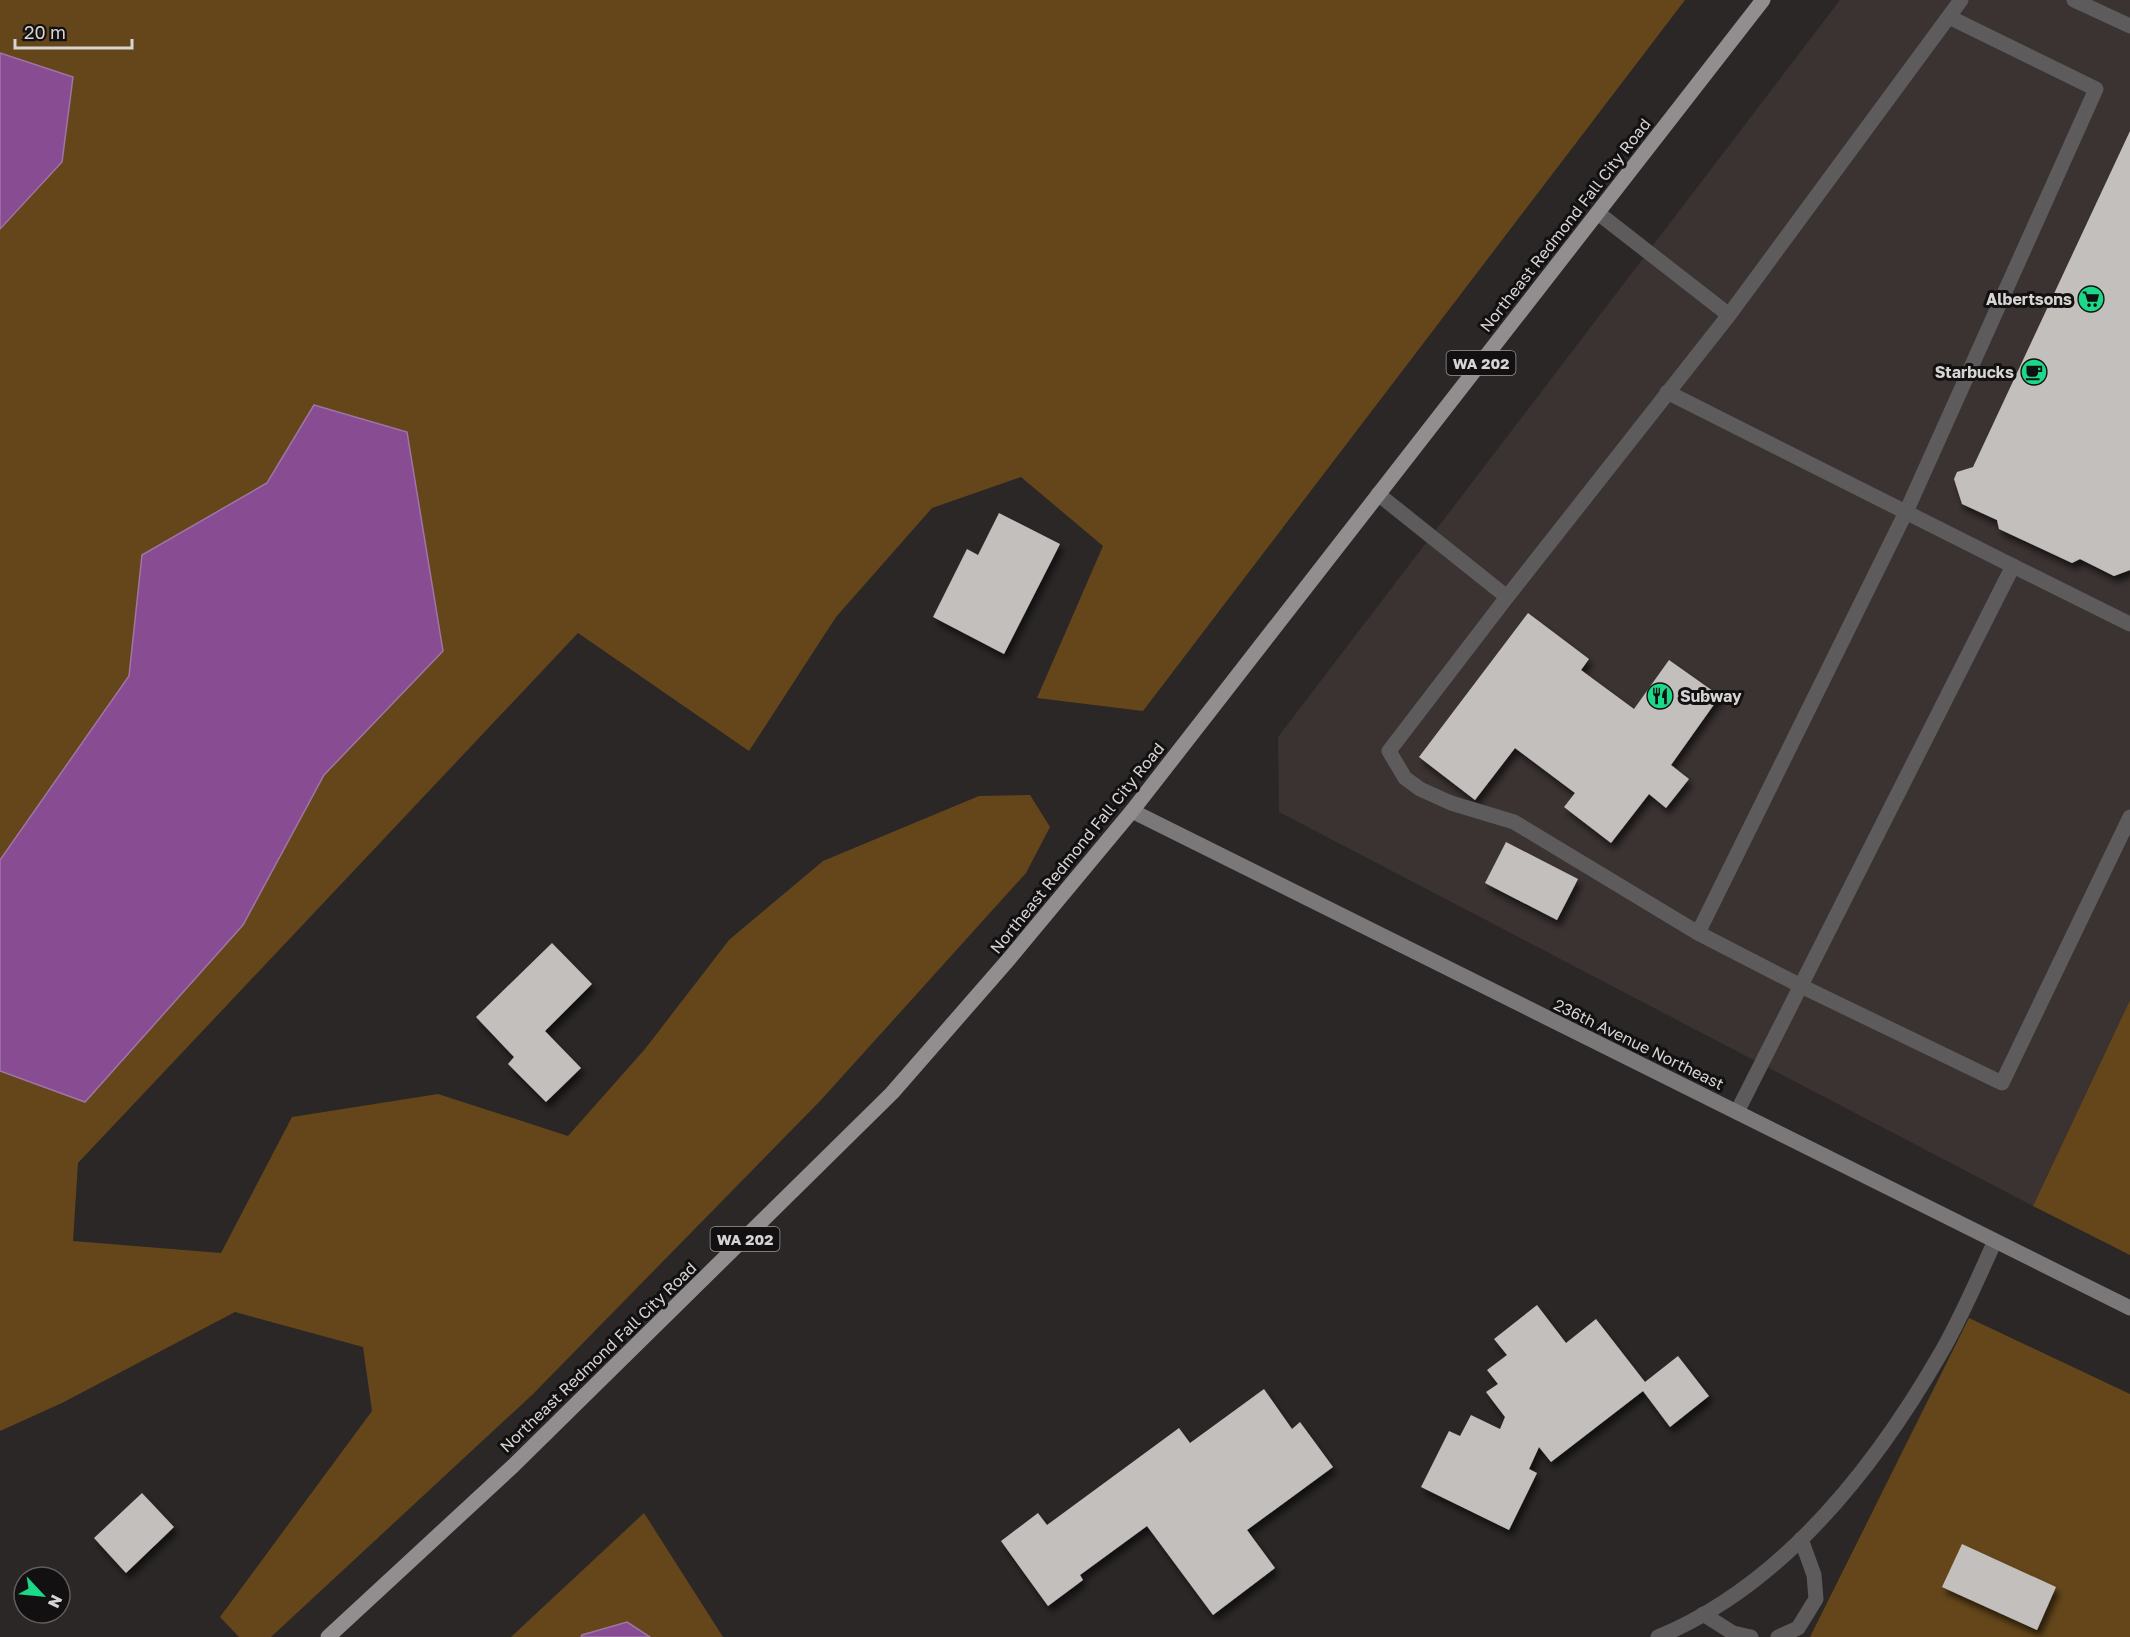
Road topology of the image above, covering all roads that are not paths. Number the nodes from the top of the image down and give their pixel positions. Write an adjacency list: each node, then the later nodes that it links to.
1 (1763, 0): 6 (main road, Northeast Redmond Fall City Road / WA 202)
2 (1961, 0): 4 (street)
3 (2074, 0): 5 (street)
4 (1949, 17): 7 (street); 10 (street)
5 (2130, 26)
6 (1598, 213): 7 (street); 9 (main road, Northeast Redmond Fall City Road / WA 202)
7 (1729, 315): 8 (street)
8 (1668, 393): 10 (street); 12 (street)
9 (1378, 494): 12 (street); 14 (main road, Northeast Redmond Fall City Road / WA 202)
10 (1906, 512): 11 (street); 16 (street)
11 (2013, 566): 13 (street); 17 (street)
12 (1508, 597): 16 (street)
13 (2130, 624)
14 (1132, 812): 18 (street, 236th Avenue Northeast); 23 (main road, Northeast Redmond Fall City Road / WA 202)
15 (2130, 817): 17 (street)
16 (1698, 933): 17 (street)
17 (1801, 986): 18 (street)
18 (1737, 1112): 19 (street, 236th Avenue Northeast)
19 (1995, 1241): 20 (street, 236th Avenue Northeast); 21 (street)
20 (2130, 1308)
21 (1801, 1539): 22 (street); 26 (street)
22 (1703, 1614): 24 (street); 25 (street)
23 (328, 1637)
24 (1658, 1637)
25 (1751, 1637)
26 (1778, 1637)

